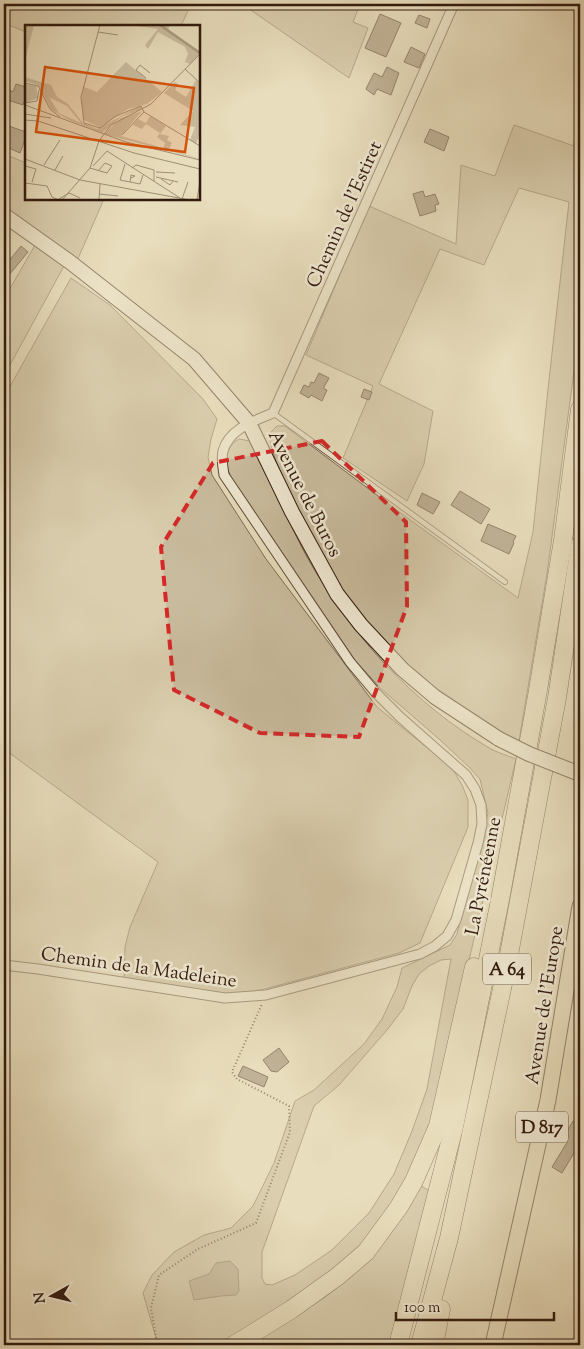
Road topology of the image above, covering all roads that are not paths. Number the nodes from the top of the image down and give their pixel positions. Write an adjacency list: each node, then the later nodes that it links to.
1 (454, 4): 4 (street, Chemin de l'Estiret)
2 (4, 215): 5 (street, Avenue de Buros)
3 (580, 409): 9 (highway, La Pyrénéenne / A 64)
4 (273, 413): 5 (street); 7 (lane, Avenue de Buros)
5 (249, 423): 8 (street, Avenue de Buros, bridge); 11 (street, Chemin de la Madeleine)
6 (580, 545): 12 (highway, A 64)
7 (505, 582)
8 (580, 774)
9 (500, 900): 13 (highway); 14 (highway, La Pyrénéenne / A 64)
10 (580, 906): 17 (main road, Avenue de l'Europe / D 817)
11 (4, 965)
12 (449, 1238): 15 (highway, A 64); 16 (highway)
13 (234, 1345)
14 (398, 1345)
15 (420, 1345)
16 (434, 1345)
17 (493, 1345)

